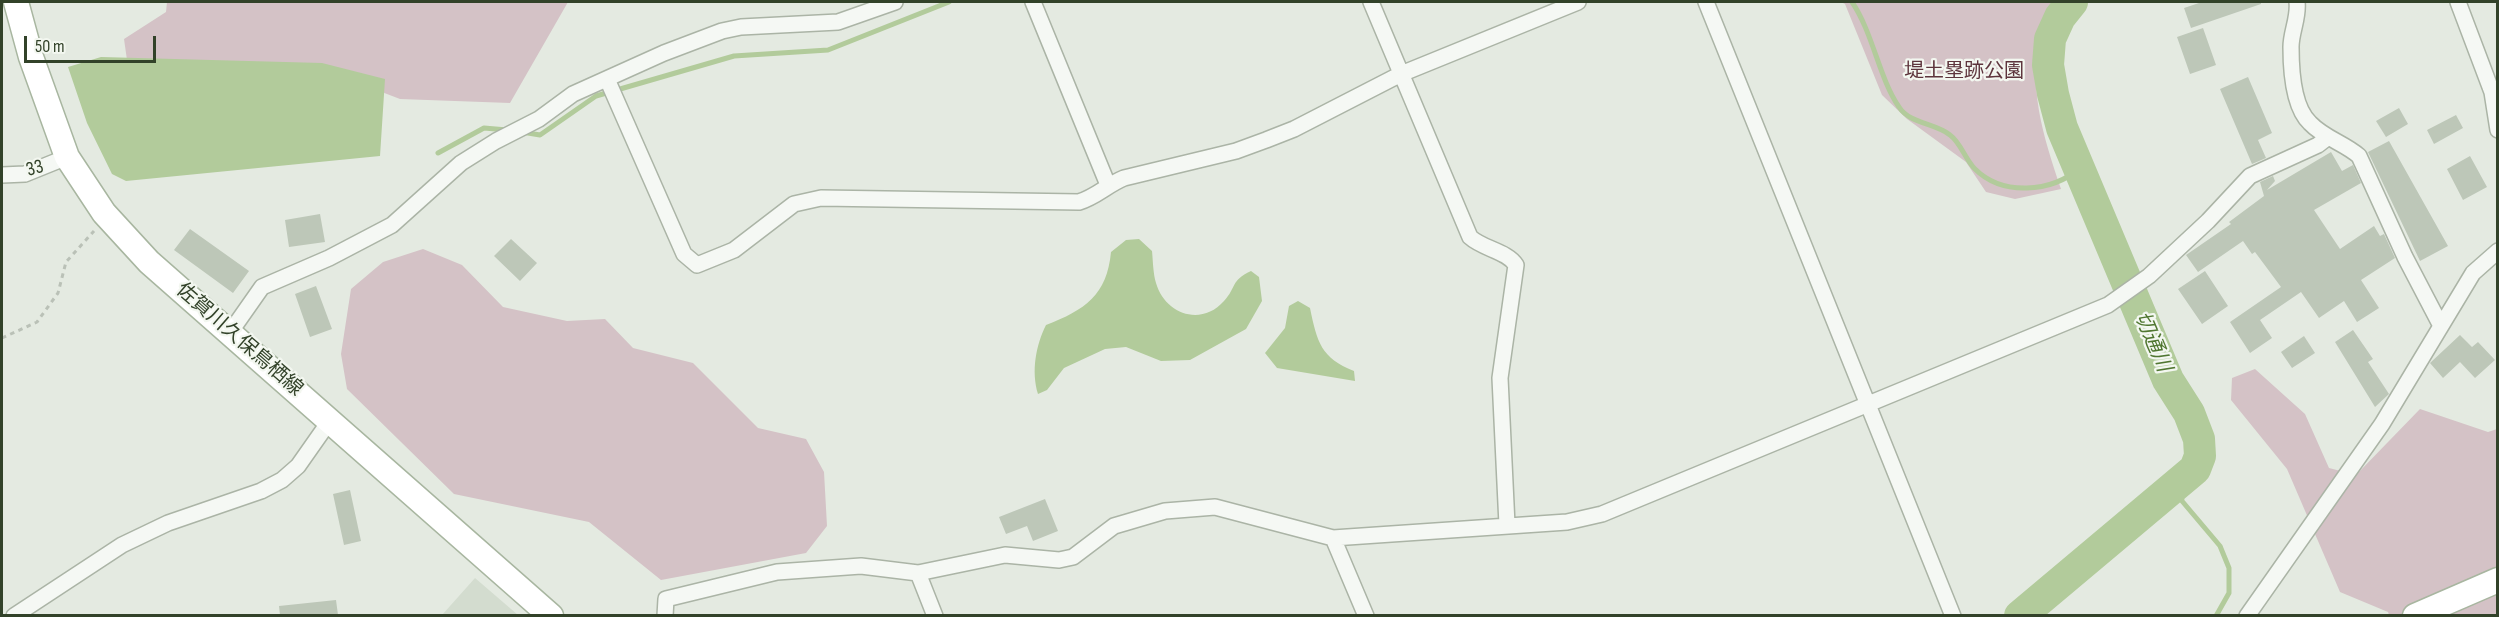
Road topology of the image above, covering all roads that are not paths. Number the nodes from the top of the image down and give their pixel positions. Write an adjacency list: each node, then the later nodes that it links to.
1 (16, 2): 13 (main road, 佐賀川久保鳥栖線)
2 (895, 2): 10 (street)
3 (1033, 2): 15 (street)
4 (1371, 2): 9 (street)
5 (1578, 2): 9 (street)
6 (1706, 2): 19 (street)
7 (2297, 2): 12 (street)
8 (2457, 2): 11 (street)
9 (1401, 74): 15 (street); 21 (street)
10 (607, 79): 15 (street); 18 (street)
11 (2498, 130)
12 (2327, 138): 17 (street); 19 (street)
13 (67, 158): 14 (street, 33); 18 (main road, 佐賀川久保鳥栖線)
14 (2, 176)
15 (1108, 185)
16 (2498, 251): 17 (street)
17 (2441, 326): 31 (street)
18 (229, 334): 20 (main road, 佐賀川久保鳥栖線)
19 (1867, 404): 21 (street); 30 (street)
20 (331, 420): 25 (street); 26 (main road, 佐賀川久保鳥栖線)
21 (1507, 525): 22 (street)
22 (1333, 538): 23 (street); 29 (street)
23 (918, 573): 27 (street); 28 (street)
24 (2498, 580): 32 (main road)
25 (14, 615)
26 (551, 615)
27 (665, 615)
28 (935, 615)
29 (1366, 615)
30 (1953, 615)
31 (2247, 615)
32 (2415, 615)

